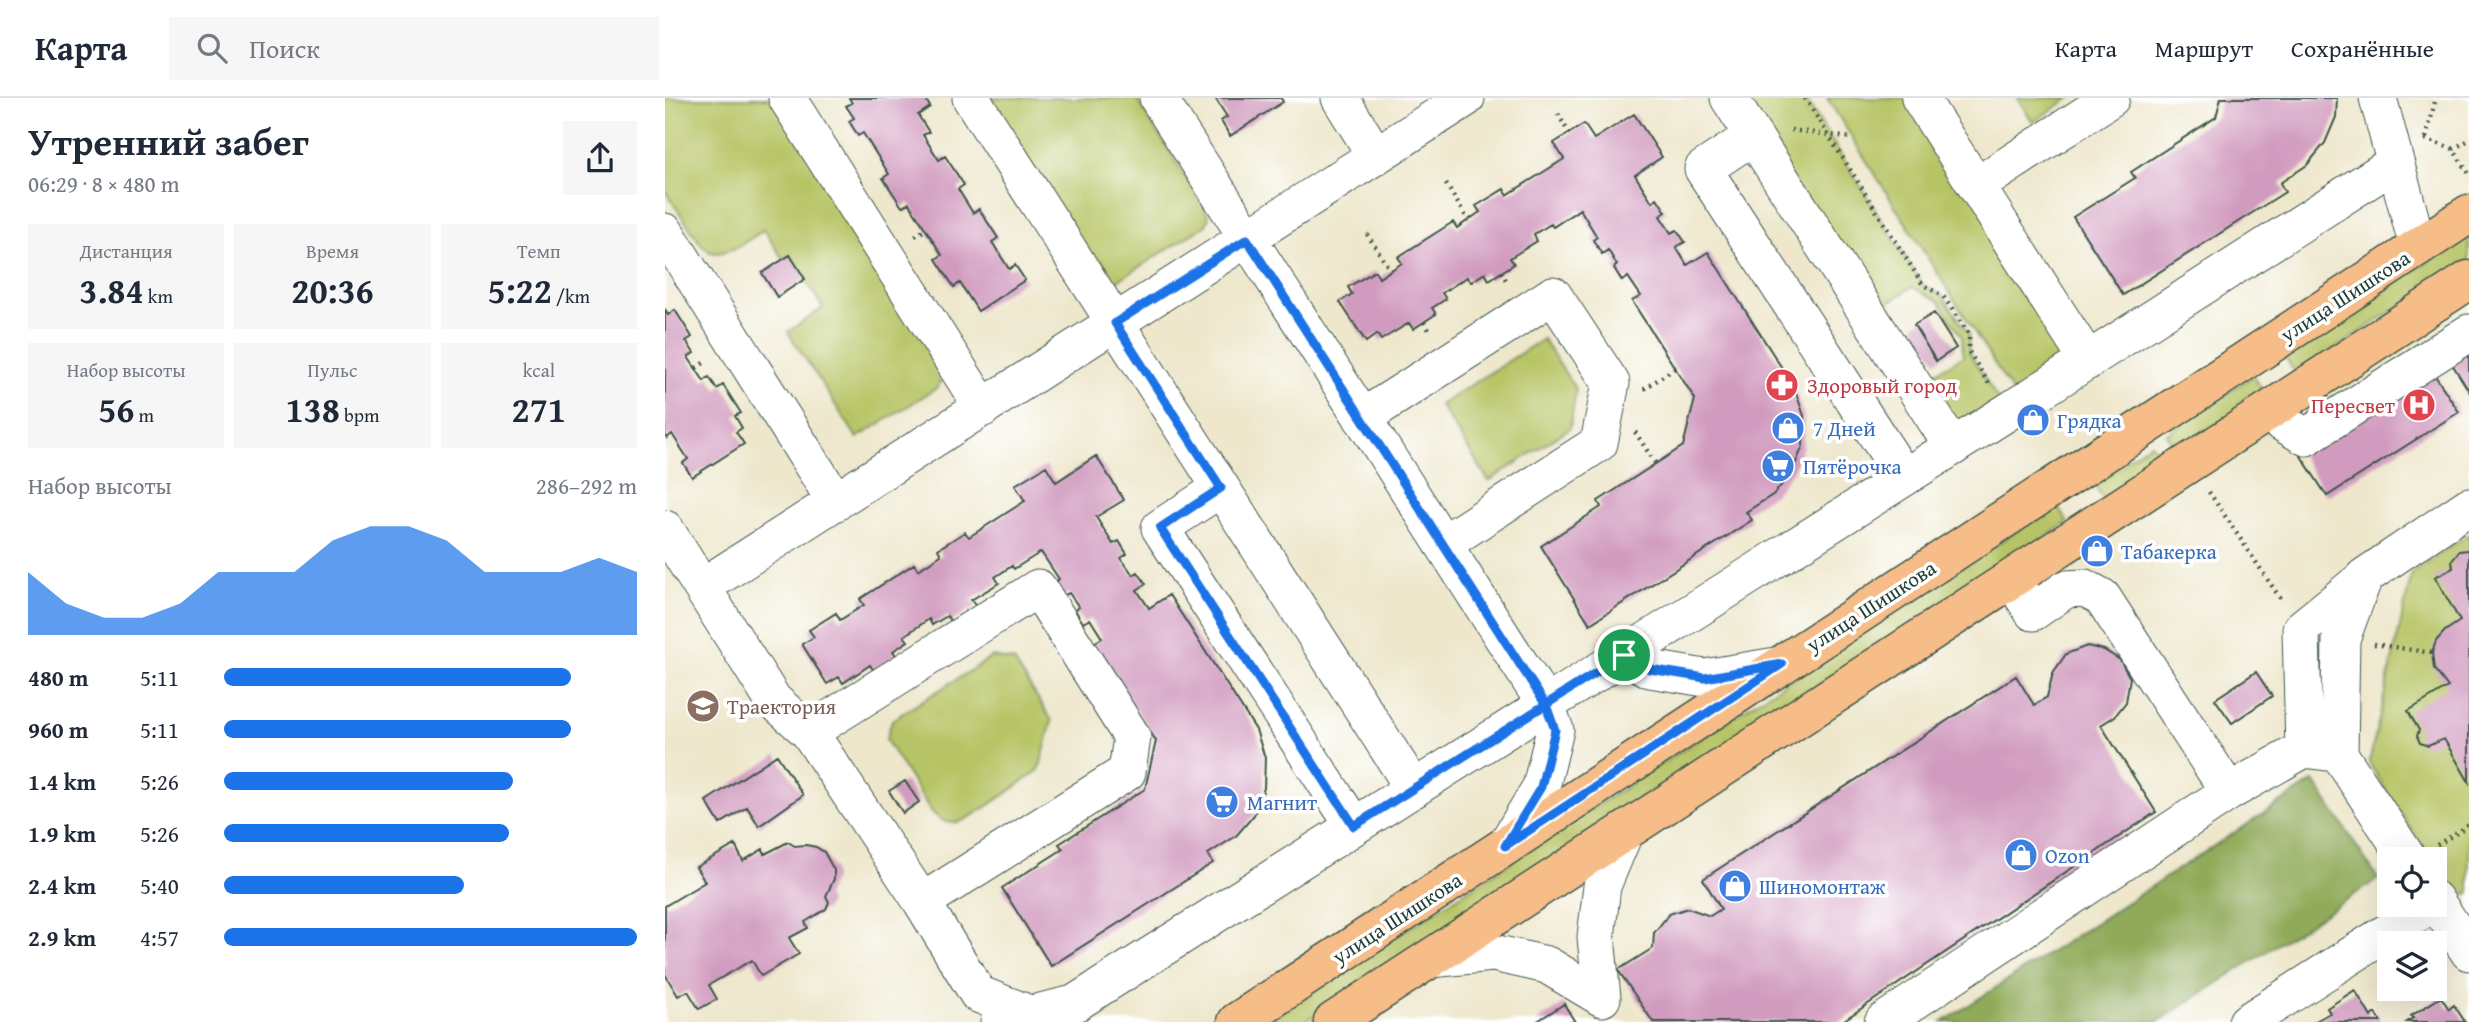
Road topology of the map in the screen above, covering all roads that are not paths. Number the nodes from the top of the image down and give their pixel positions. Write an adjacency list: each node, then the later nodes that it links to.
1 (787, 98): 24 (street)
2 (971, 98): 19 (street)
3 (1158, 98): 16 (street)
4 (1339, 98): 11 (street)
5 (1465, 98): 11 (street)
6 (1729, 98): 10 (street)
7 (1920, 98): 13 (street)
8 (2111, 98): 13 (street)
9 (2378, 98): 12 (street)
10 (1753, 136): 26 (street); 27 (street)
11 (1376, 156): 16 (street)
12 (2395, 163): 17 (street); 22 (street)
13 (1976, 186): 22 (street)
14 (2469, 214): 17 (main road, улица Шишкова)
15 (665, 232): 30 (street)
16 (1247, 239): 19 (street); 25 (street)
17 (2418, 247): 21 (main road, улица Шишкова)
18 (2469, 280): 23 (main road)
19 (1115, 323): 24 (street); 29 (street)
20 (2469, 333): 23 (street)
21 (2259, 352): 23 (main road); 28 (main road, улица Шишкова)
22 (2088, 361): 26 (street)
23 (2277, 405): 32 (main road)
24 (983, 408): 30 (street)
25 (1362, 418): 34 (street); 34 (street)
26 (1953, 446): 27 (street)
27 (1904, 477): 38 (street)
28 (2065, 479): 32 (main road); 39 (main road, улица Шишкова)
29 (1221, 488): 43 (street); 45 (street)
30 (836, 502): 37 (street)
31 (2469, 506): 35 (street)
32 (2095, 525): 36 (main road)
33 (665, 529): 37 (street)
34 (1443, 544): 40 (street)
35 (2364, 577): 42 (street); 42 (street)
36 (2012, 579): 44 (street); 46 (main road)
37 (702, 587): 41 (street)
38 (1624, 655): 39 (street); 40 (street)
39 (1782, 664): 47 (main road, улица Шишкова)
40 (1546, 705): 43 (street); 47 (street)
41 (809, 732): 49 (street); 49 (street)
42 (2321, 752): 44 (street); 48 (street)
43 (1414, 789): 45 (street)
44 (2228, 792): 56 (street)
45 (1354, 826): 53 (street)
46 (1625, 831): 51 (main road); 52 (street)
47 (1505, 846): 54 (main road, улица Шишкова)
48 (2417, 847)
49 (922, 902): 53 (street)
50 (2440, 917): 57 (street)
51 (1430, 959): 52 (street); 55 (main road)
52 (1610, 1010)
53 (1015, 1019)
54 (1237, 1022)
55 (1333, 1022)
56 (1883, 1022)
57 (2247, 1022)

